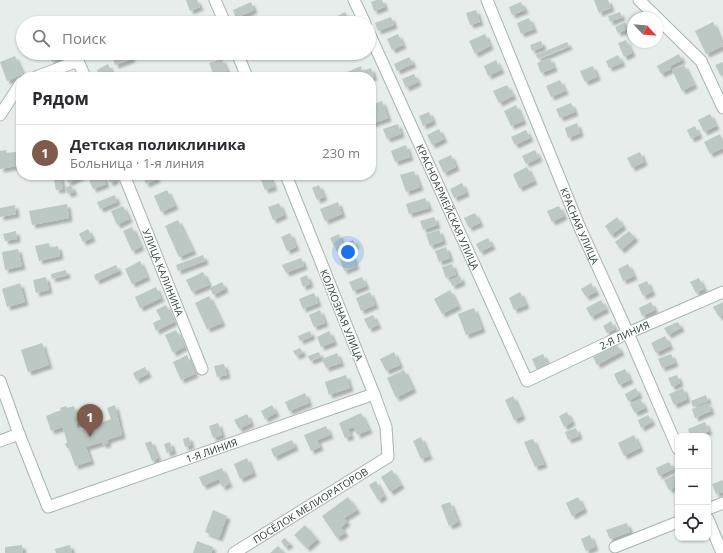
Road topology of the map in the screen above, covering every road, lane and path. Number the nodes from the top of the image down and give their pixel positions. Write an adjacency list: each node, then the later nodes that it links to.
1 (216, 0): 5 (street)
2 (354, 0): 6 (street)
3 (488, 0): 19 (street, КРАСНАЯ УЛИЦА)
4 (638, 0): 13 (street)
5 (222, 16)
6 (362, 16)
7 (376, 49): 22 (street, КРАСНОАРМЕЙСКАЯ УЛИЦА)
8 (240, 60): 11 (street)
9 (49, 72): 10 (street)
10 (82, 72)
11 (245, 72)
12 (16, 91): 15 (street)
13 (720, 91): 14 (street)
14 (723, 108)
15 (0, 115)
16 (126, 180): 20 (street, УЛИЦА КАЛИНИНА)
17 (288, 180): 23 (street, КОЛХОЗНАЯ УЛИЦА)
18 (723, 292): 19 (street, 2-Я ЛИНИЯ)
19 (628, 333): 22 (street, 2-Я ЛИНИЯ); 26 (street, КРАСНАЯ УЛИЦА)
20 (202, 369)
21 (0, 381): 24 (street)
22 (526, 381)
23 (374, 394): 24 (street, 1-Я ЛИНИЯ); 27 (street, КОЛХОЗНАЯ УЛИЦА)
24 (19, 434): 25 (street)
25 (0, 441)
26 (675, 442)
27 (388, 457): 33 (street, ПОСЁЛОК МЕЛИОРАТОРОВ)
28 (723, 503): 29 (street)
29 (711, 508)
30 (675, 523): 32 (street)
31 (711, 526): 34 (street)
32 (615, 547)
33 (234, 553)
34 (722, 553)

